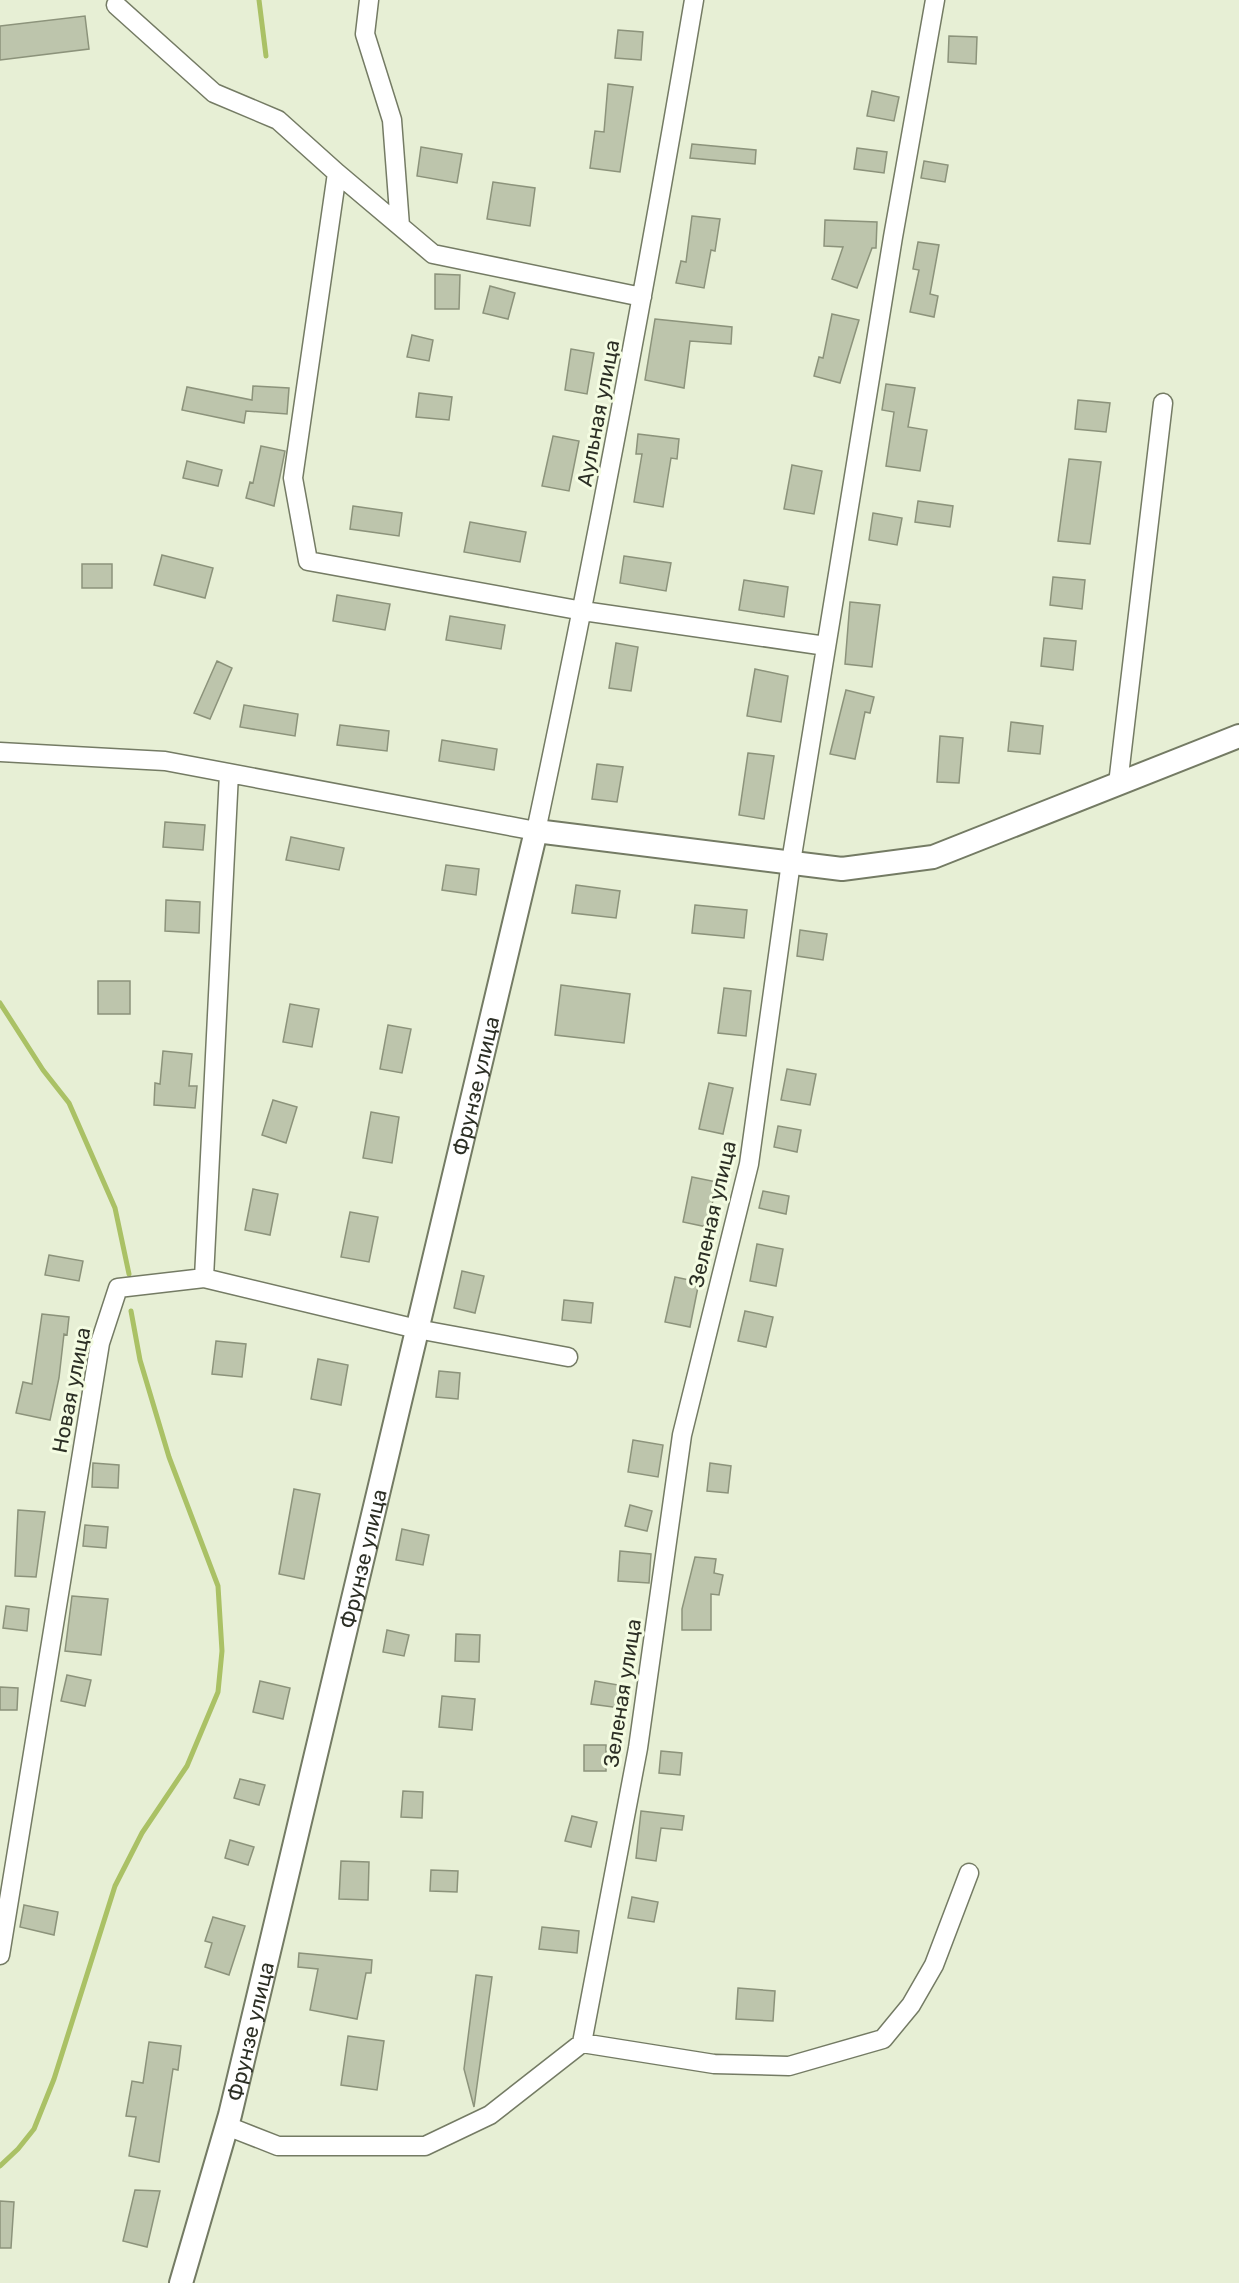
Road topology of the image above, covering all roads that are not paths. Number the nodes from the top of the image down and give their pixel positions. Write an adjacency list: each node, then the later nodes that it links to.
1 (369, 0): 6 (street)
2 (694, 0): 7 (street, Аульная улица)
3 (935, 0): 10 (street, Зеленая улица)
4 (116, 5): 5 (street)
5 (337, 173): 6 (street); 9 (street)
6 (400, 226): 7 (street)
7 (642, 297): 9 (street, Аульная улица)
8 (1163, 403): 14 (street)
9 (583, 611): 10 (street); 15 (street, Аульная улица)
10 (826, 646): 16 (street, Зеленая улица)
11 (1239, 736): 14 (street)
12 (0, 752): 13 (street)
13 (229, 773): 15 (street); 17 (street)
14 (1118, 784): 16 (street)
15 (536, 831): 16 (street); 18 (street, Фрунзе улица)
16 (791, 862): 22 (street, Зеленая улица)
17 (204, 1278): 18 (street, Новая улица); 21 (street, Новая улица)
18 (417, 1329): 19 (street, Новая улица); 23 (street, Фрунзе улица)
19 (568, 1357)
20 (969, 1873): 22 (street)
21 (0, 1955)
22 (582, 2043): 23 (street)
23 (227, 2126): 24 (street, Фрунзе улица)
24 (181, 2283)

